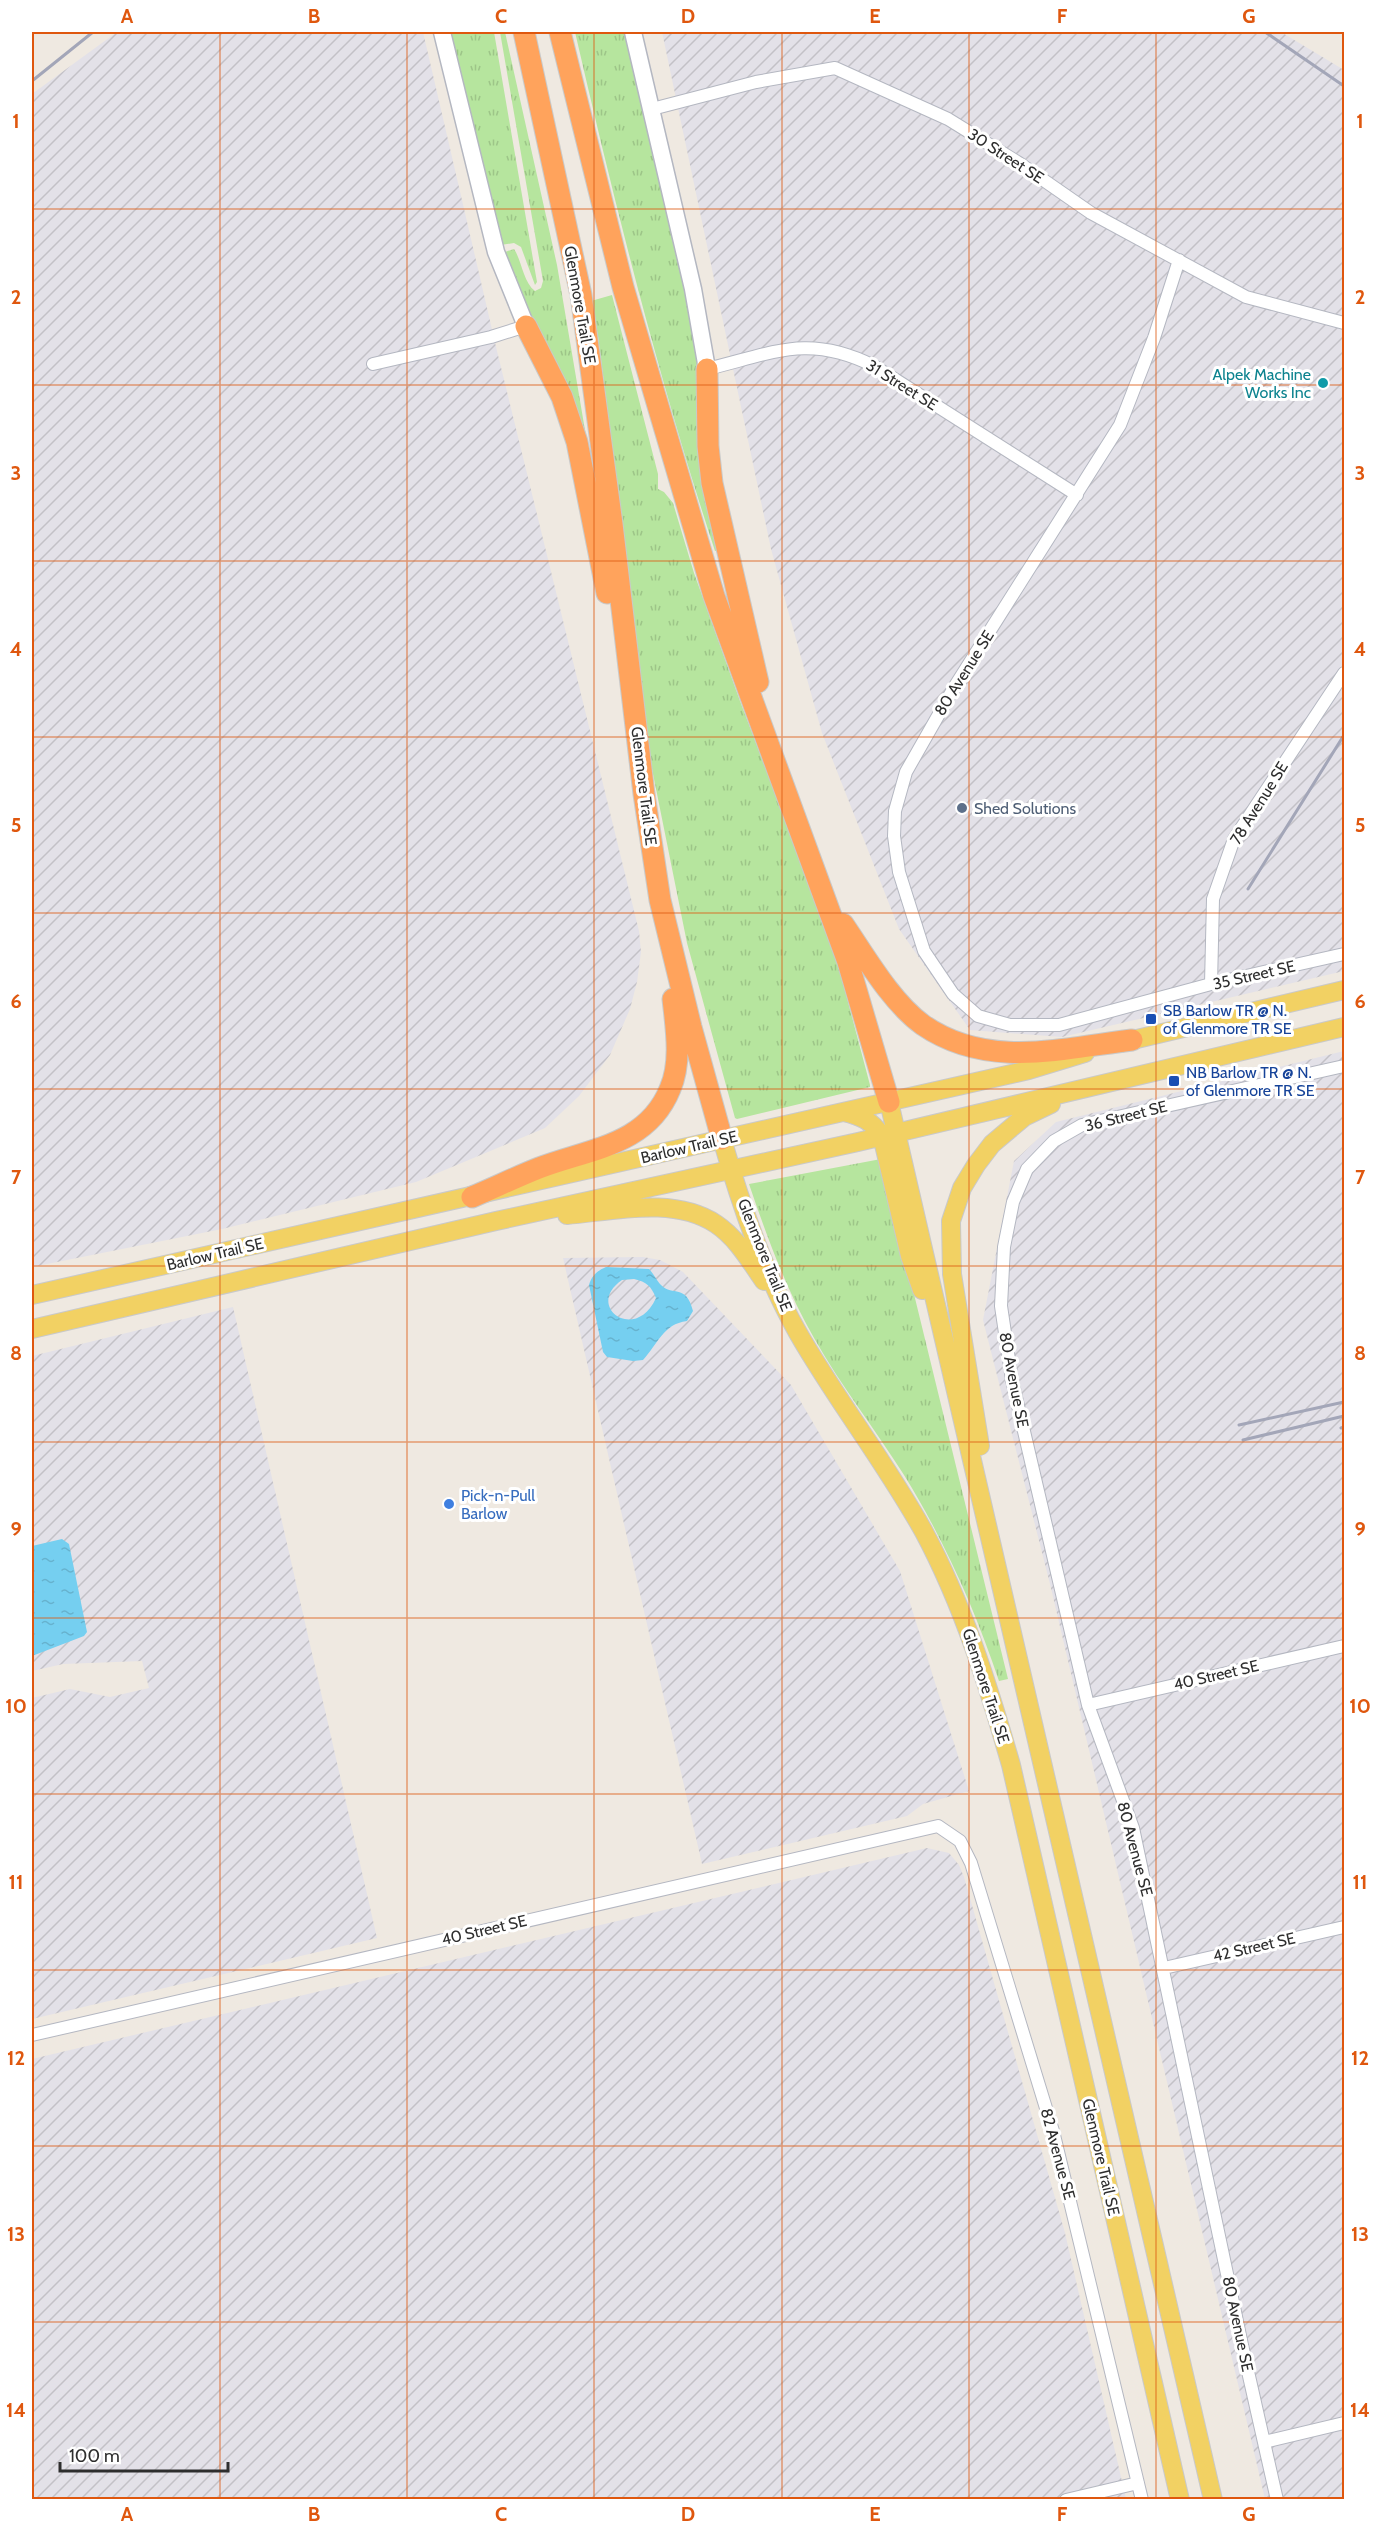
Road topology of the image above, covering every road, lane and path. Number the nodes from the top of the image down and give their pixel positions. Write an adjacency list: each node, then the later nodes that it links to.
1 (442, 32): 8 (street)
2 (524, 32): 14 (highway, Glenmore Trail SE)
3 (560, 32): 13 (highway)
4 (633, 32): 5 (street)
5 (652, 109): 6 (street, 30 Street SE); 10 (street)
6 (1179, 260): 7 (street, 30 Street SE); 11 (street, 80 Avenue SE)
7 (1344, 323)
8 (526, 326): 9 (street); 14 (highway)
9 (373, 364)
10 (707, 369): 11 (street, 31 Street SE); 13 (highway)
11 (1077, 495): 20 (street, 80 Avenue SE)
12 (1344, 673): 18 (street, 78 Avenue SE)
13 (784, 785): 15 (highway)
14 (644, 794): 16 (highway, Glenmore Trail SE)
15 (826, 900): 22 (highway); 25 (highway)
16 (669, 941): 28 (highway, Glenmore Trail SE); 30 (highway)
17 (1344, 954): 18 (street, 35 Street SE)
18 (1211, 984): 20 (street, 35 Street SE)
19 (1344, 990): 22 (main road, Barlow Trail SE)
20 (1059, 1025)
21 (1344, 1027): 24 (main road, Barlow Trail SE)
22 (1132, 1040): 25 (main road, Barlow Trail SE)
23 (1344, 1066): 31 (street, 36 Street SE)
24 (1103, 1084): 27 (main road, Barlow Trail SE); 36 (main road)
25 (889, 1102): 26 (main road, Barlow Trail SE); 27 (main road)
26 (843, 1112): 27 (main road); 28 (main road, Barlow Trail SE)
27 (889, 1135): 29 (main road, Barlow Trail SE); 36 (main road, Glenmore Trail SE)
28 (722, 1139): 29 (main road, Glenmore Trail SE); 30 (main road, Barlow Trail SE)
29 (731, 1169): 32 (main road, Barlow Trail SE); 35 (main road, Glenmore Trail SE)
30 (471, 1197): 33 (main road, Barlow Trail SE)
31 (1013, 1202): 38 (street, 80 Avenue SE)
32 (496, 1221): 34 (main road, Barlow Trail SE); 35 (main road)
33 (32, 1295)
34 (32, 1329)
35 (797, 1332): 48 (main road, Glenmore Trail SE)
36 (988, 1528): 49 (main road, Glenmore Trail SE)
37 (1344, 1646): 38 (street, 40 Street SE)
38 (1088, 1705): 41 (street, 80 Avenue SE)
39 (938, 1826): 42 (street, 40 Street SE); 45 (street, 82 Avenue SE)
40 (1344, 1927): 41 (street, 42 Street SE)
41 (1164, 1968): 44 (street, 80 Avenue SE)
42 (32, 2036)
43 (1344, 2423): 44 (street)
44 (1264, 2442): 50 (street, 80 Avenue SE)
45 (1138, 2483): 46 (street); 47 (street, 82 Avenue SE)
46 (1066, 2499)
47 (1142, 2499)
48 (1180, 2499)
49 (1213, 2499)
50 (1277, 2499)

